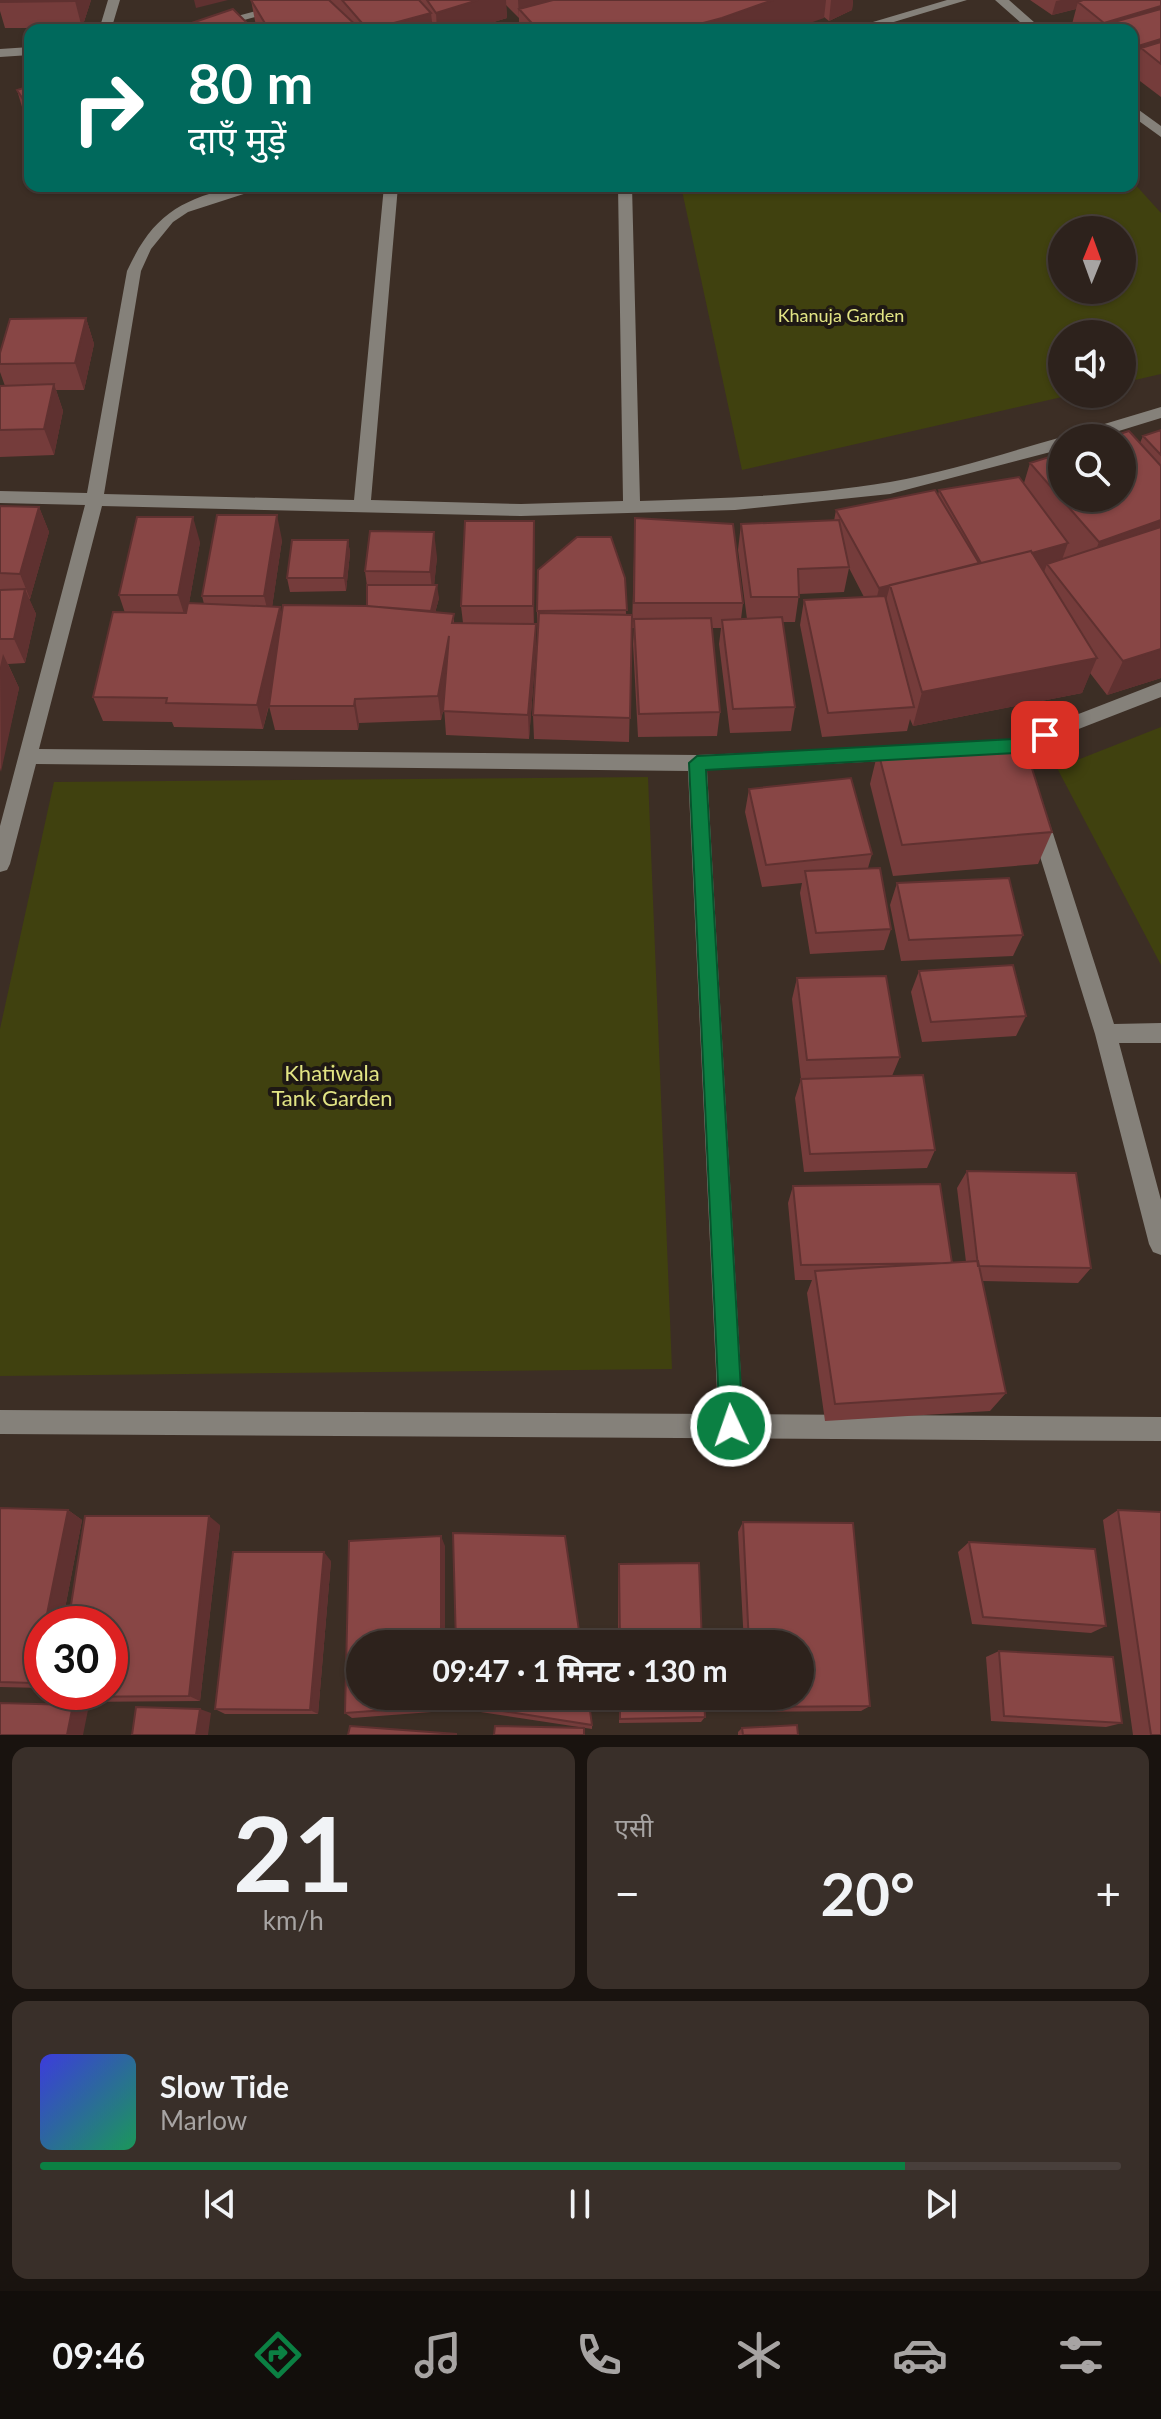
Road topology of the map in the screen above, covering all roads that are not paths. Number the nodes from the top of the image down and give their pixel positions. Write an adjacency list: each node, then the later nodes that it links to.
1 (114, 0): 5 (street)
2 (312, 0): 6 (street)
3 (961, 0): 7 (street)
4 (1001, 0): 8 (street)
5 (107, 24)
6 (215, 24)
7 (874, 24)
8 (1030, 24)
9 (24, 51): 10 (street)
10 (0, 53)
11 (1138, 114): 12 (street)
12 (1161, 133)
13 (240, 192): 20 (street)
14 (390, 192): 21 (street)
15 (625, 192): 22 (street)
16 (1161, 412): 17 (street)
17 (1122, 424)
18 (1048, 447): 22 (street)
19 (0, 497): 20 (street)
20 (95, 498): 21 (street); 26 (street)
21 (362, 506): 22 (street)
22 (632, 508)
23 (1161, 689): 24 (street)
24 (984, 748)
25 (920, 751): 27 (street)
26 (28, 756): 27 (street); 29 (street)
27 (697, 763): 34 (street)
28 (1034, 807): 31 (street)
29 (0, 864)
30 (1161, 1033): 31 (street)
31 (1106, 1034): 32 (street)
32 (1161, 1244)
33 (0, 1422): 34 (street)
34 (731, 1426): 35 (street)
35 (1161, 1429)

